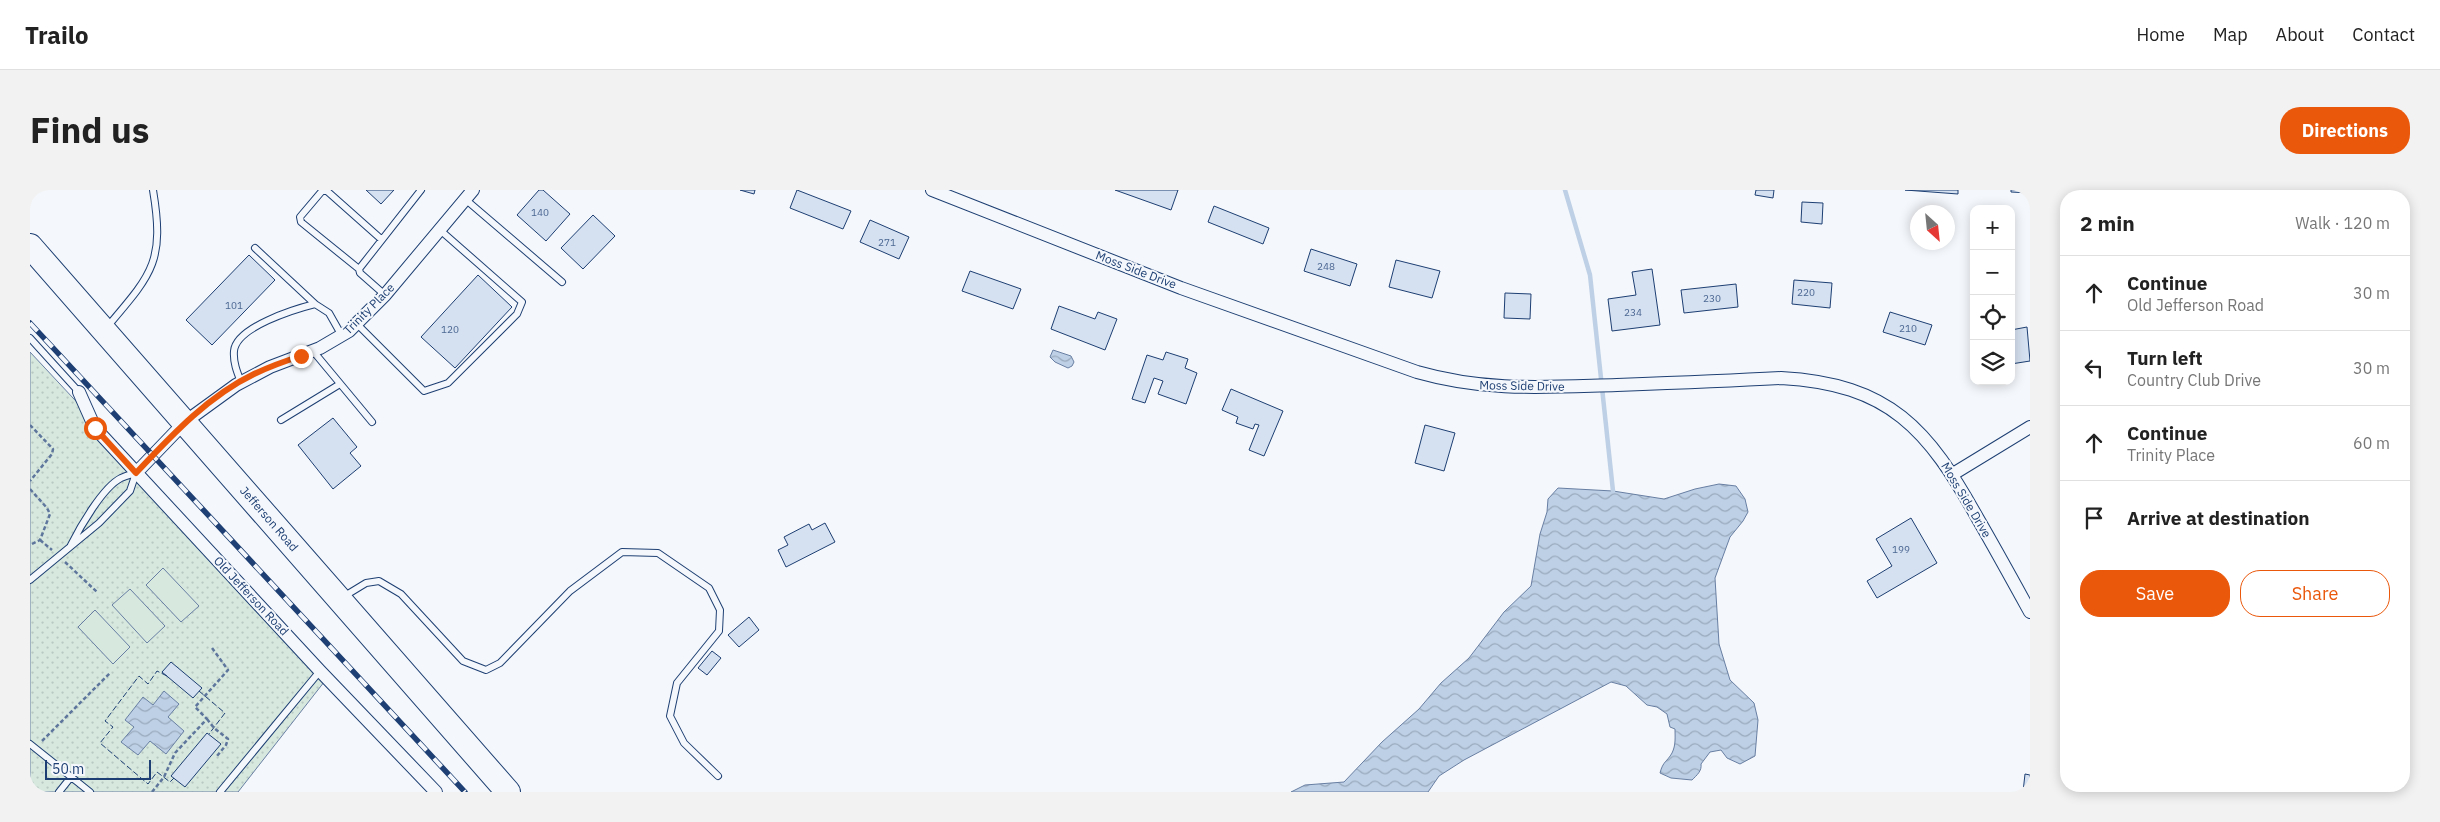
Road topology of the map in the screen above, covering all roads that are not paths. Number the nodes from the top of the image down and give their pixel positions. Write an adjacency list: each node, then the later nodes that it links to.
1 (153, 190): 14 (lane)
2 (421, 190): 6 (lane)
3 (932, 190): 26 (street, Moss Side Drive)
4 (469, 195): 5 (street, Trinity Place); 10 (lane)
5 (440, 230): 11 (street, Trinity Place); 13 (lane)
6 (381, 239): 9 (lane); 9 (lane)
7 (30, 246): 14 (highway, Jefferson Road)
8 (255, 248): 12 (lane)
9 (359, 269): 11 (lane)
10 (562, 282)
11 (385, 296): 13 (street, Trinity Place)
12 (315, 304): 15 (lane); 18 (lane)
13 (357, 324): 15 (street, Trinity Place)
14 (104, 330): 22 (highway, Jefferson Road)
15 (342, 336): 17 (street, Trinity Place)
16 (30, 338): 20 (lane)
17 (313, 351): 18 (street, Trinity Place); 19 (lane)
18 (241, 382): 22 (street, Trinity Place)
19 (340, 384): 21 (lane); 23 (lane)
20 (79, 392): 25 (street, Old Jefferson Road)
21 (281, 420)
22 (185, 422): 25 (street, Trinity Place); 29 (highway, Jefferson Road)
23 (372, 422)
24 (2030, 427): 26 (street)
25 (136, 473): 27 (lane); 27 (lane); 31 (street, Old Jefferson Road)
26 (1953, 474): 30 (street, Moss Side Drive)
27 (71, 546): 28 (lane)
28 (30, 580)
29 (340, 599): 33 (lane); 39 (highway, Jefferson Road)
30 (2030, 612)
31 (320, 671): 37 (lane); 38 (street, Old Jefferson Road)
32 (31, 749): 34 (lane)
33 (718, 776)
34 (71, 777): 35 (lane); 36 (lane)
35 (60, 792)
36 (90, 792)
37 (220, 792)
38 (436, 792)
39 (508, 792)

